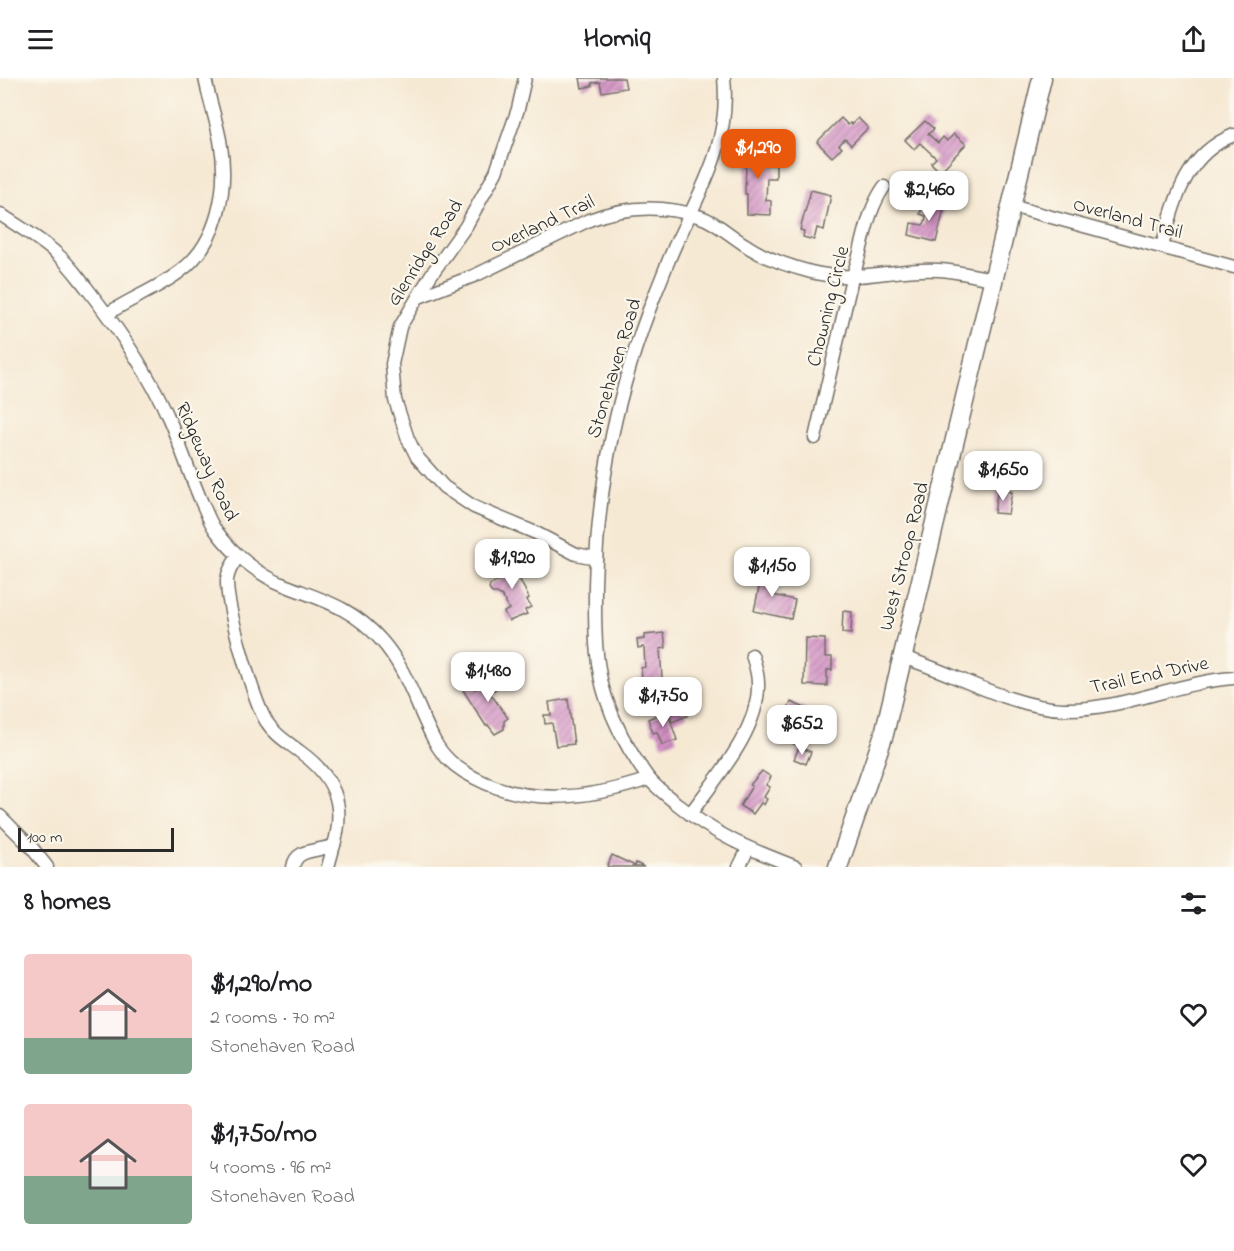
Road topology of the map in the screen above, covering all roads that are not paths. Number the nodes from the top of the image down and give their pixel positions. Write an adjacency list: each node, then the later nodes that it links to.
1 (205, 78): 15 (street)
2 (525, 78): 14 (street, Glenridge Road)
3 (724, 78): 9 (street, Stonehaven Road)
4 (1042, 78): 7 (main road, West Stroop Road)
5 (1234, 135): 10 (street)
6 (884, 187): 12 (street, Chowning Circle)
7 (1011, 206): 10 (street, Overland Trail); 13 (main road, West Stroop Road)
8 (0, 214): 15 (street, Ridgeway Road)
9 (691, 215): 12 (street, Overland Trail); 14 (street, Overland Trail); 18 (street, Stonehaven Road)
10 (1162, 246): 11 (street, Overland Trail)
11 (1234, 267)
12 (852, 278): 13 (street, Overland Trail); 16 (street, Chowning Circle)
13 (993, 279): 20 (main road, West Stroop Road)
14 (419, 297): 18 (street, Glenridge Road)
15 (107, 314): 17 (street, Ridgeway Road)
16 (815, 438)
17 (239, 556): 22 (street, Ridgeway Road); 25 (street)
18 (596, 558): 22 (street, Stonehaven Road)
19 (752, 655): 23 (street)
20 (902, 657): 21 (street, Trail End Drive); 32 (main road, West Stroop Road)
21 (1234, 678)
22 (650, 779): 23 (street)
23 (690, 814): 26 (street)
24 (0, 816): 27 (street)
25 (334, 845): 28 (street); 29 (street)
26 (748, 849): 30 (street); 31 (street)
27 (46, 867)
28 (293, 867)
29 (328, 867)
30 (739, 867)
31 (796, 867)
32 (838, 867)

